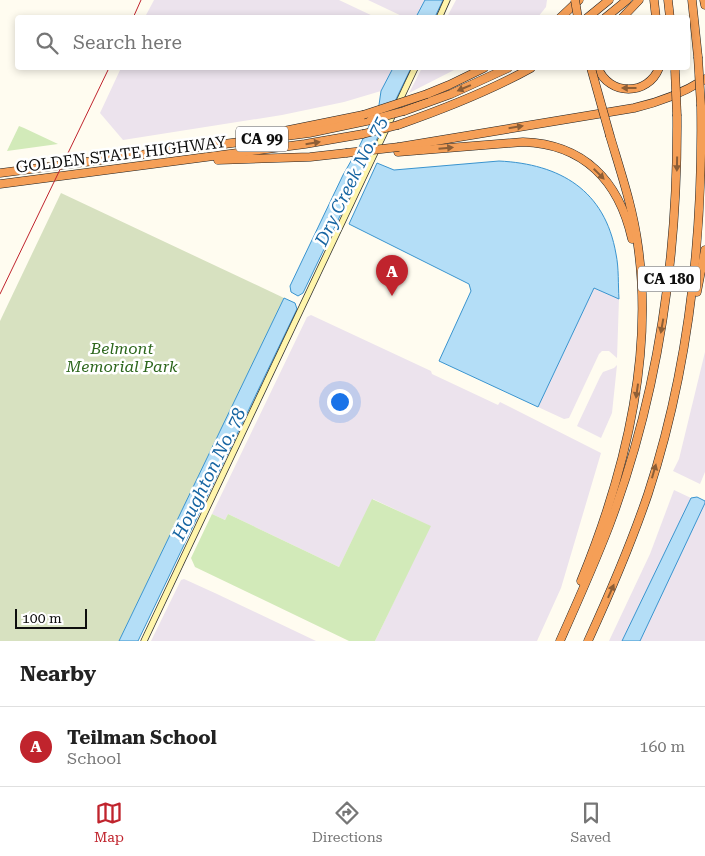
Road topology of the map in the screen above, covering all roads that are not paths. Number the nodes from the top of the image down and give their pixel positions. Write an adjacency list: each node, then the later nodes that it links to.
1 (448, 0): 12 (street)
2 (574, 0): 14 (highway, bridge)
3 (579, 0): 13 (highway)
4 (608, 0): 15 (highway)
5 (626, 0): 16 (highway)
6 (639, 0): 17 (highway)
7 (654, 0): 18 (highway)
8 (668, 0): 19 (highway)
9 (692, 0): 36 (highway, CA 180, bridge)
10 (704, 0): 11 (highway)
11 (705, 5)
12 (440, 15)
13 (563, 15)
14 (577, 15)
15 (590, 15)
16 (608, 15)
17 (625, 15)
18 (656, 15)
19 (670, 15)
20 (414, 70): 37 (street)
21 (480, 70): 30 (highway, bridge)
22 (504, 70): 30 (highway, GOLDEN STATE HIGHWAY / CA 99, one-way to 30, bridge)
23 (527, 70): 31 (highway, GOLDEN STATE HIGHWAY / CA 99, one-way to 23, bridge)
24 (592, 70): 35 (highway, bridge)
25 (599, 70): 26 (highway, one-way to 25)
26 (658, 70)
27 (675, 70): 38 (highway, CA 180, one-way to 38, bridge)
28 (705, 79): 29 (highway, one-way to 28)
29 (398, 149): 31 (highway, bridge); 35 (highway, one-way to 35)
30 (152, 152): 32 (highway, GOLDEN STATE HIGHWAY / CA 99)
31 (196, 159): 33 (highway, GOLDEN STATE HIGHWAY / CA 99)
32 (0, 173)
33 (0, 184)
34 (705, 250): 36 (highway)
35 (641, 359): 38 (highway, one-way to 38)
36 (679, 370): 39 (highway, CA 180, one-way to 36)
37 (144, 641)
38 (558, 641)
39 (588, 641)

